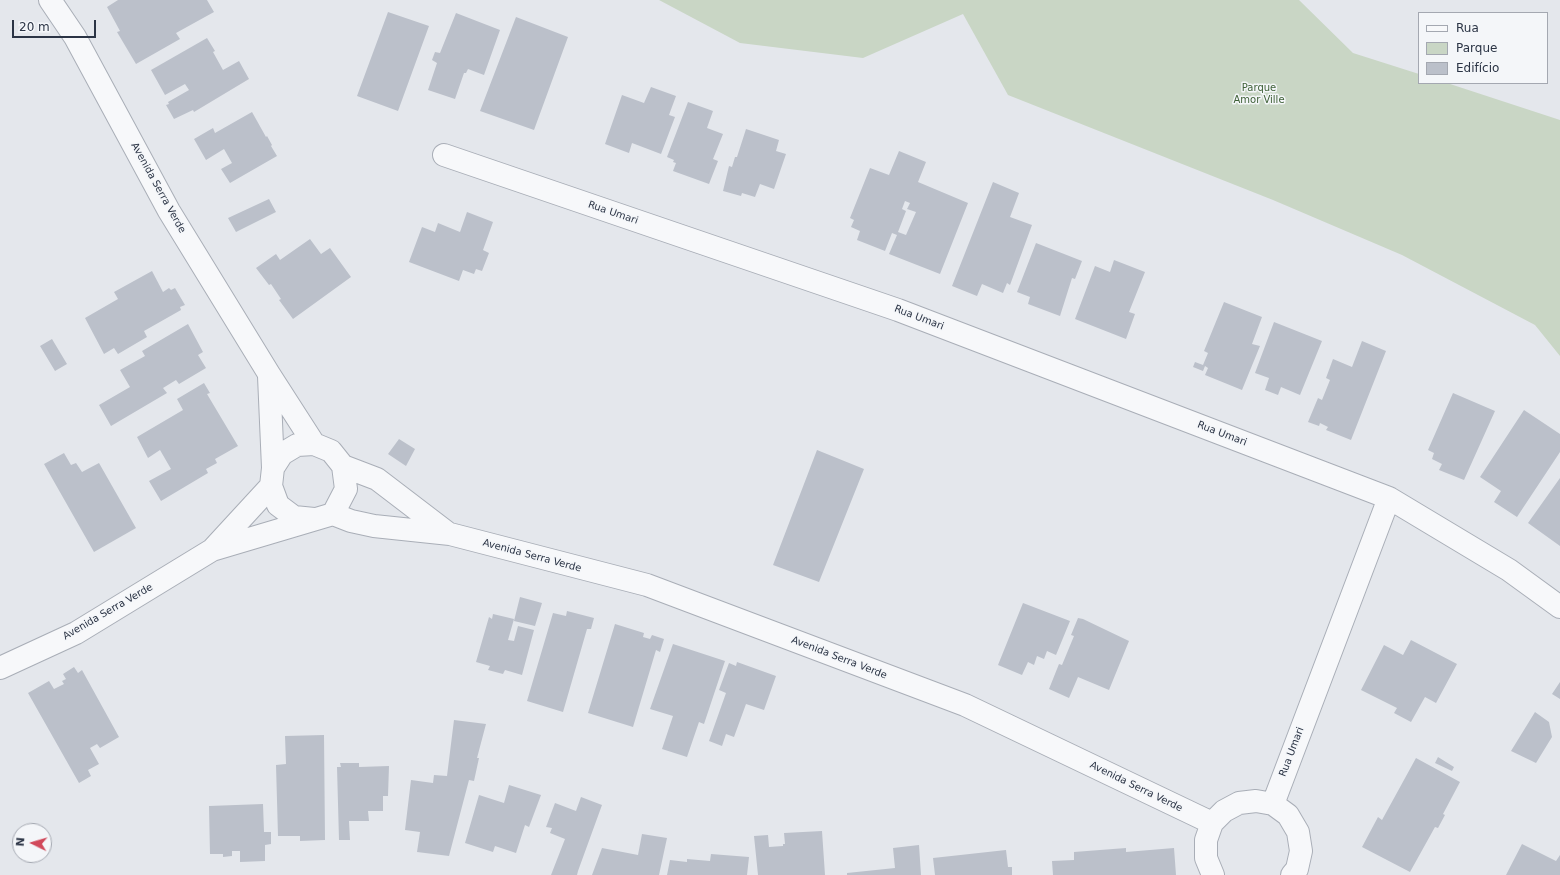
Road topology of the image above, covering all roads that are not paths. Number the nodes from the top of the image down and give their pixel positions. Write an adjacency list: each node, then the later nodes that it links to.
1 (50, 0): 3 (street, Avenida Serra Verde)
2 (444, 156): 7 (street, Rua Umari)
3 (269, 374): 4 (street, Avenida Serra Verde); 6 (street, Avenida Serra Verde)
4 (314, 444): 5 (street); 6 (street)
5 (343, 466): 8 (street); 9 (street, Avenida Serra Verde)
6 (272, 477): 8 (street); 10 (street)
7 (1389, 498): 11 (street, Rua Umari); 13 (street, Rua Umari)
8 (323, 516): 9 (street, Avenida Serra Verde); 10 (street)
9 (450, 534): 14 (street, Avenida Serra Verde)
10 (212, 550): 12 (street, Avenida Serra Verde)
11 (1560, 607)
12 (0, 668)
13 (1273, 804): 14 (street); 15 (street)
14 (1212, 823): 16 (street)
15 (1299, 873)
16 (1213, 875)

